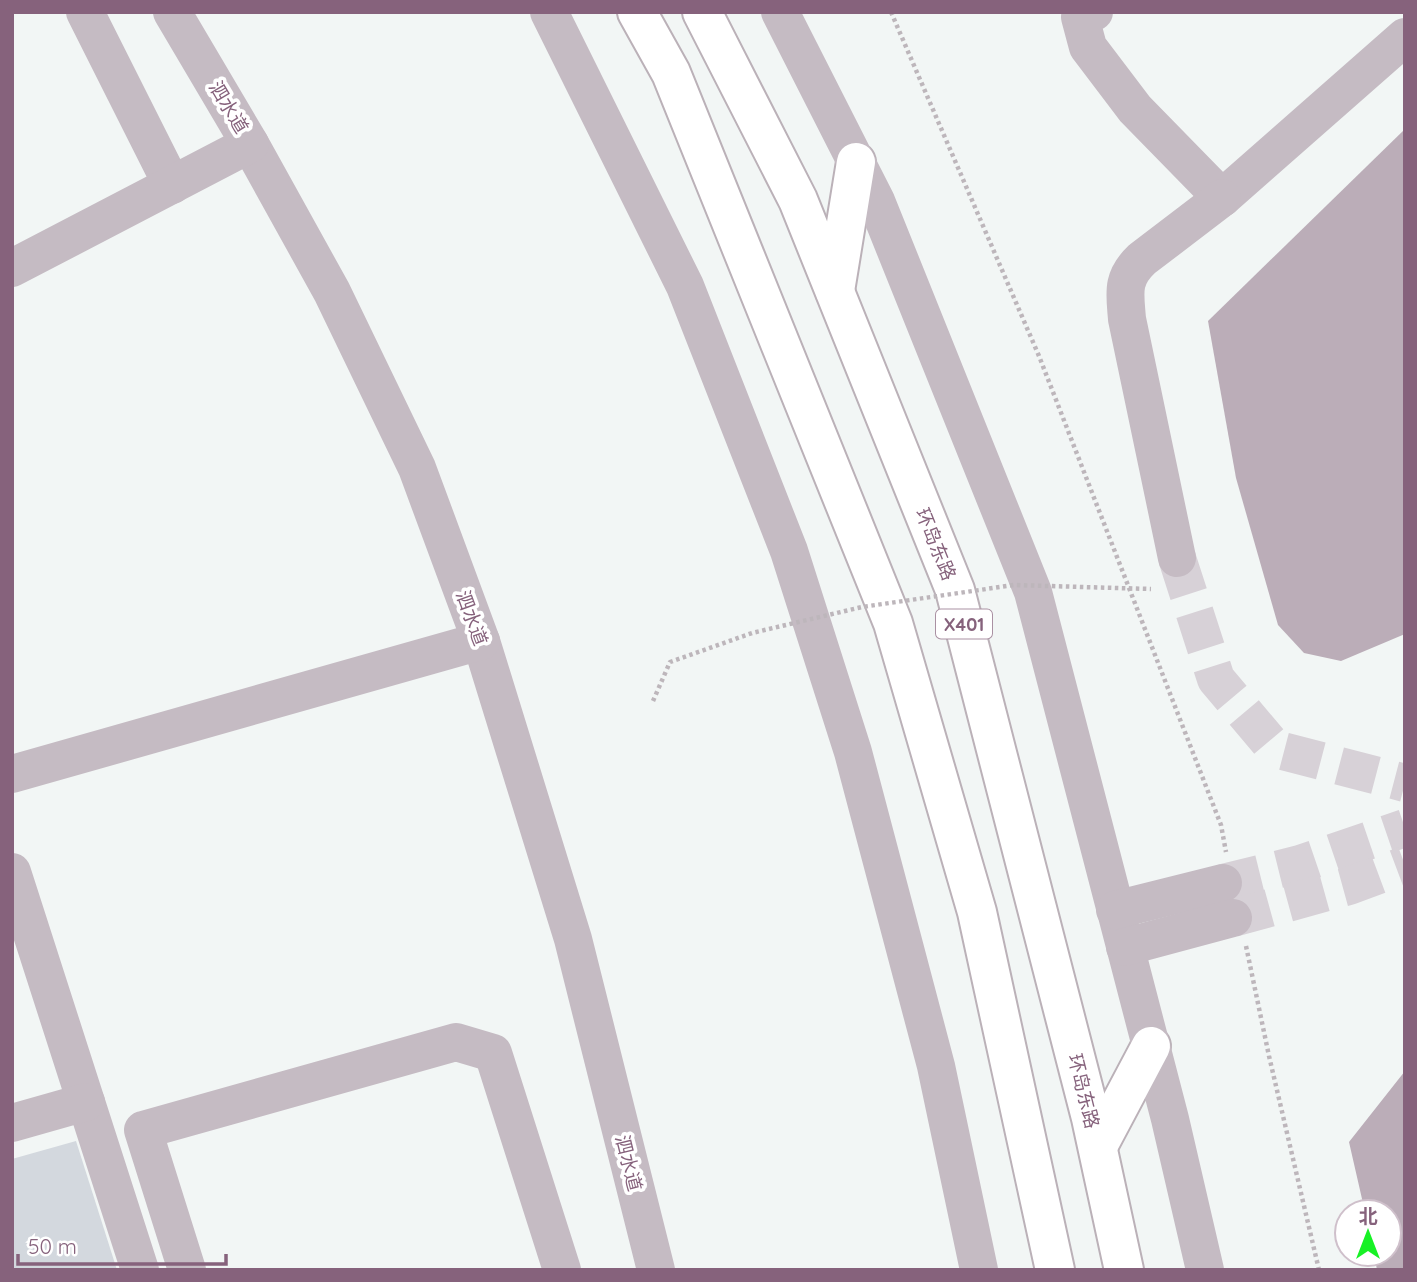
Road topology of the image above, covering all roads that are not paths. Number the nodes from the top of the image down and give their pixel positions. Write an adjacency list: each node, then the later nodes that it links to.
1 (85, 12): 11 (street)
2 (172, 12): 9 (street, 泗水道)
3 (549, 12): 29 (street)
4 (637, 12): 30 (main road)
5 (702, 12): 14 (main road, 环岛东路 / X401)
6 (779, 12): 10 (street)
7 (1094, 12): 12 (street)
8 (1405, 37): 12 (street)
9 (250, 144): 11 (street); 16 (street, 泗水道)
10 (856, 162): 14 (main road); 19 (street)
11 (172, 185): 13 (street)
12 (1222, 198): 15 (street)
13 (12, 268)
14 (835, 291): 24 (main road, 环岛东路 / X401)
15 (1177, 558)
16 (481, 641): 17 (street); 28 (street, 泗水道)
17 (12, 774)
18 (12, 872): 22 (street)
19 (1115, 910): 20 (street); 20 (street)
20 (1125, 947): 21 (street)
21 (1150, 1046): 24 (main road); 32 (street)
22 (86, 1101): 23 (street); 25 (street)
23 (12, 1123)
24 (1098, 1146): 31 (main road, 环岛东路 / X401)
25 (140, 1270)
26 (187, 1270): 27 (street)
27 (562, 1270)
28 (656, 1270)
29 (979, 1270)
30 (1055, 1270)
31 (1124, 1270)
32 (1205, 1270)

